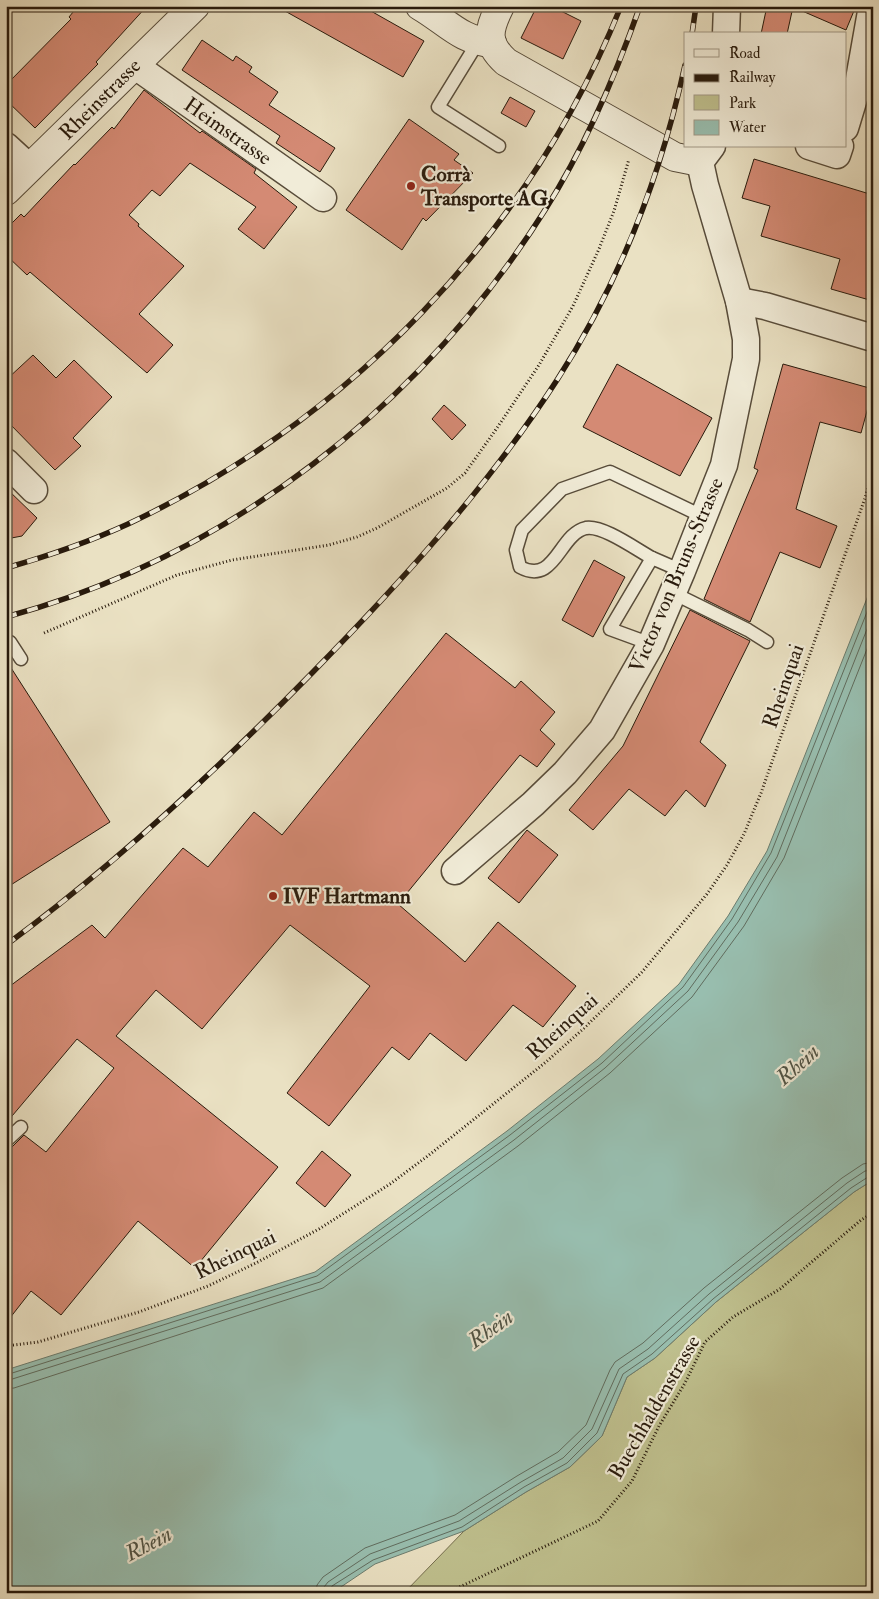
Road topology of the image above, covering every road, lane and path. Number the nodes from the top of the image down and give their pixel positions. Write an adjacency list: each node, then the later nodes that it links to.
1 (194, 6): 8 (street, Rheinstrasse)
2 (420, 6): 7 (street, Victor von Bruns-Strasse)
3 (500, 6): 7 (street)
4 (727, 6): 6 (street)
5 (872, 6): 9 (street)
6 (726, 32)
7 (485, 43): 11 (lane); 14 (street, Victor von Bruns-Strasse)
8 (134, 65): 16 (street, Rheinstrasse); 18 (street, Heimstrasse)
9 (846, 125)
10 (6, 146): 16 (street)
11 (498, 146)
12 (815, 148): 13 (street)
13 (839, 148)
14 (706, 154): 19 (street, Victor von Bruns-Strasse)
15 (629, 160): 27 (path)
16 (30, 168): 17 (street, Rheinstrasse)
17 (6, 191)
18 (323, 198)
19 (739, 301): 20 (street); 24 (street, Victor von Bruns-Strasse)
20 (873, 338)
21 (6, 462): 23 (street)
22 (873, 469): 36 (path, Rheinquai)
23 (34, 490)
24 (704, 517): 25 (lane); 26 (street, Victor von Bruns-Strasse)
25 (652, 558): 26 (lane); 30 (lane)
26 (678, 582): 29 (lane); 30 (street, Victor von Bruns-Strasse)
27 (44, 633)
28 (6, 641): 31 (lane)
29 (767, 642)
30 (651, 644): 32 (street, Victor von Bruns-Strasse)
31 (21, 659)
32 (455, 870)
33 (21, 1127): 34 (lane)
34 (6, 1141)
35 (873, 1213): 37 (path, Buechhaldenstrasse)
36 (6, 1346)
37 (448, 1593)

